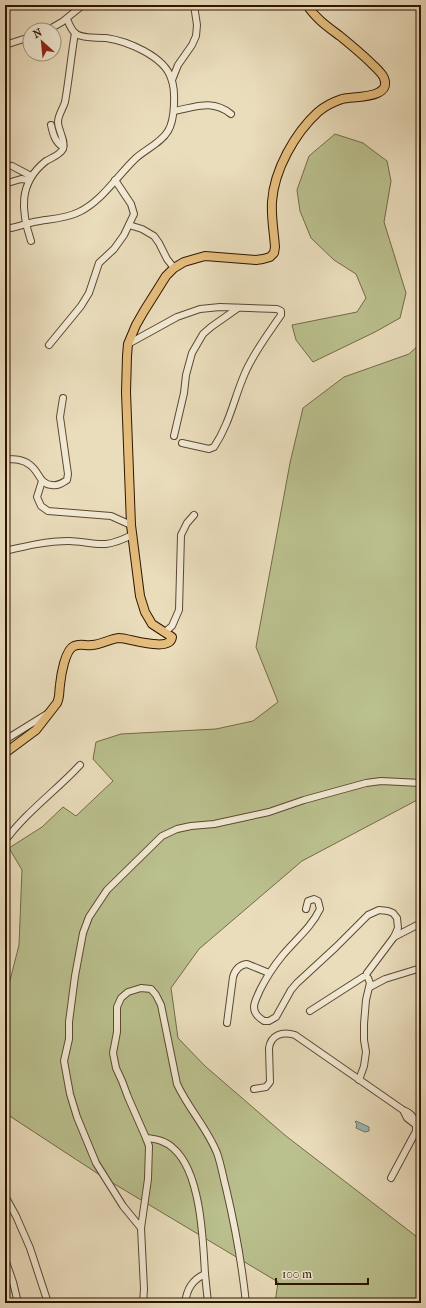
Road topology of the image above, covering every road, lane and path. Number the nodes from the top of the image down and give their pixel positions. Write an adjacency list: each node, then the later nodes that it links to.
1 (82, 5): 4 (street)
2 (194, 5): 9 (street)
3 (307, 5): 22 (main road)
4 (67, 19): 5 (street); 6 (street)
5 (62, 22)
6 (75, 33): 9 (street); 13 (street)
7 (22, 40): 8 (street)
8 (5, 45)
9 (172, 80): 10 (street)
10 (174, 111): 11 (street); 16 (street)
11 (231, 114)
12 (51, 126): 13 (street)
13 (63, 147): 15 (street)
14 (12, 166): 15 (street)
15 (30, 178): 17 (street); 18 (street)
16 (115, 180): 18 (street); 19 (street)
17 (11, 182)
18 (26, 224): 20 (street); 21 (street)
19 (129, 225): 22 (street); 25 (street)
20 (5, 229)
21 (31, 241)
22 (174, 268): 24 (main road)
23 (238, 308): 24 (street); 27 (street); 28 (street)
24 (128, 344): 32 (main road)
25 (49, 345)
26 (63, 398): 30 (street)
27 (174, 436)
28 (182, 443)
29 (5, 459): 30 (street)
30 (42, 481): 32 (street)
31 (194, 514): 35 (street)
32 (131, 525): 33 (main road)
33 (132, 535): 34 (street); 35 (main road)
34 (5, 551)
35 (165, 632): 36 (main road)
36 (50, 712): 37 (street); 38 (main road)
37 (5, 740)
38 (5, 753)
39 (80, 765): 41 (street)
40 (421, 783): 56 (street)
41 (5, 841)
42 (306, 909): 46 (street)
43 (421, 923): 44 (street)
44 (394, 937): 46 (street); 47 (street)
45 (421, 968): 48 (street)
46 (269, 973): 50 (street)
47 (366, 976): 48 (street); 49 (street)
48 (370, 987): 51 (street)
49 (310, 1011)
50 (227, 1023)
51 (359, 1080): 52 (street); 54 (street)
52 (254, 1090)
53 (146, 1138): 56 (street); 58 (street); 64 (street)
54 (391, 1178)
55 (5, 1196): 60 (street)
56 (141, 1228): 61 (street)
57 (5, 1259): 59 (street)
58 (206, 1274): 62 (street); 63 (street)
59 (18, 1303)
60 (48, 1303)
61 (143, 1303)
62 (185, 1303)
63 (208, 1303)
64 (246, 1303)

